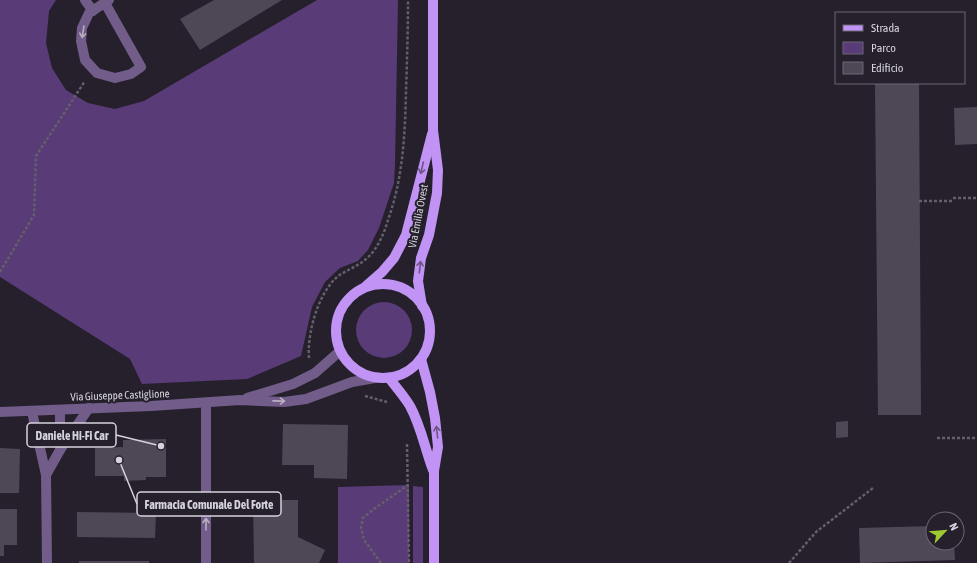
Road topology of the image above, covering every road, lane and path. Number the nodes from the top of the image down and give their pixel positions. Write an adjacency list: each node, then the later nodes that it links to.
1 (85, 0): 5 (street)
2 (408, 0): 15 (path)
3 (433, 0): 7 (main road, Via Emilia Ovest)
4 (107, 1): 5 (street); 6 (street)
5 (92, 11): 6 (street, one-way to 6)
6 (93, 68): 10 (path)
7 (433, 130): 11 (main road, Via Emilia Ovest, one-way to 11); 12 (main road, Via Emilia Ovest, one-way to 7)
8 (977, 198): 9 (path)
9 (919, 201)
10 (0, 272)
11 (364, 287): 12 (main road); 13 (main road)
12 (422, 306): 14 (main road)
13 (340, 351): 16 (main road); 19 (street, Via Giuseppe Castiglione)
14 (421, 359): 17 (main road); 30 (main road, one-way to 14)
15 (309, 361)
16 (375, 378): 17 (main road); 19 (street, Via Giuseppe Castiglione, one-way to 16)
17 (389, 378): 30 (main road)
18 (362, 395): 21 (path)
19 (240, 400): 20 (street, Via Giuseppe Castiglione)
20 (206, 403): 22 (street, Via Giuseppe Castiglione); 35 (street, one-way to 20)
21 (391, 403)
22 (89, 408): 23 (street, Via Giuseppe Castiglione); 29 (street)
23 (60, 410): 25 (street, Via Giuseppe Castiglione); 29 (street)
24 (0, 412): 25 (street, Via Giuseppe Castiglione)
25 (32, 412): 31 (street)
26 (937, 438): 27 (path)
27 (977, 438)
28 (407, 443): 32 (path)
29 (60, 450): 31 (street)
30 (434, 471): 38 (main road)
31 (46, 475): 34 (street)
32 (409, 485): 36 (path); 37 (path)
33 (873, 488): 39 (path)
34 (47, 563)
35 (206, 563)
36 (381, 563)
37 (409, 563)
38 (434, 563)
39 (789, 563)

